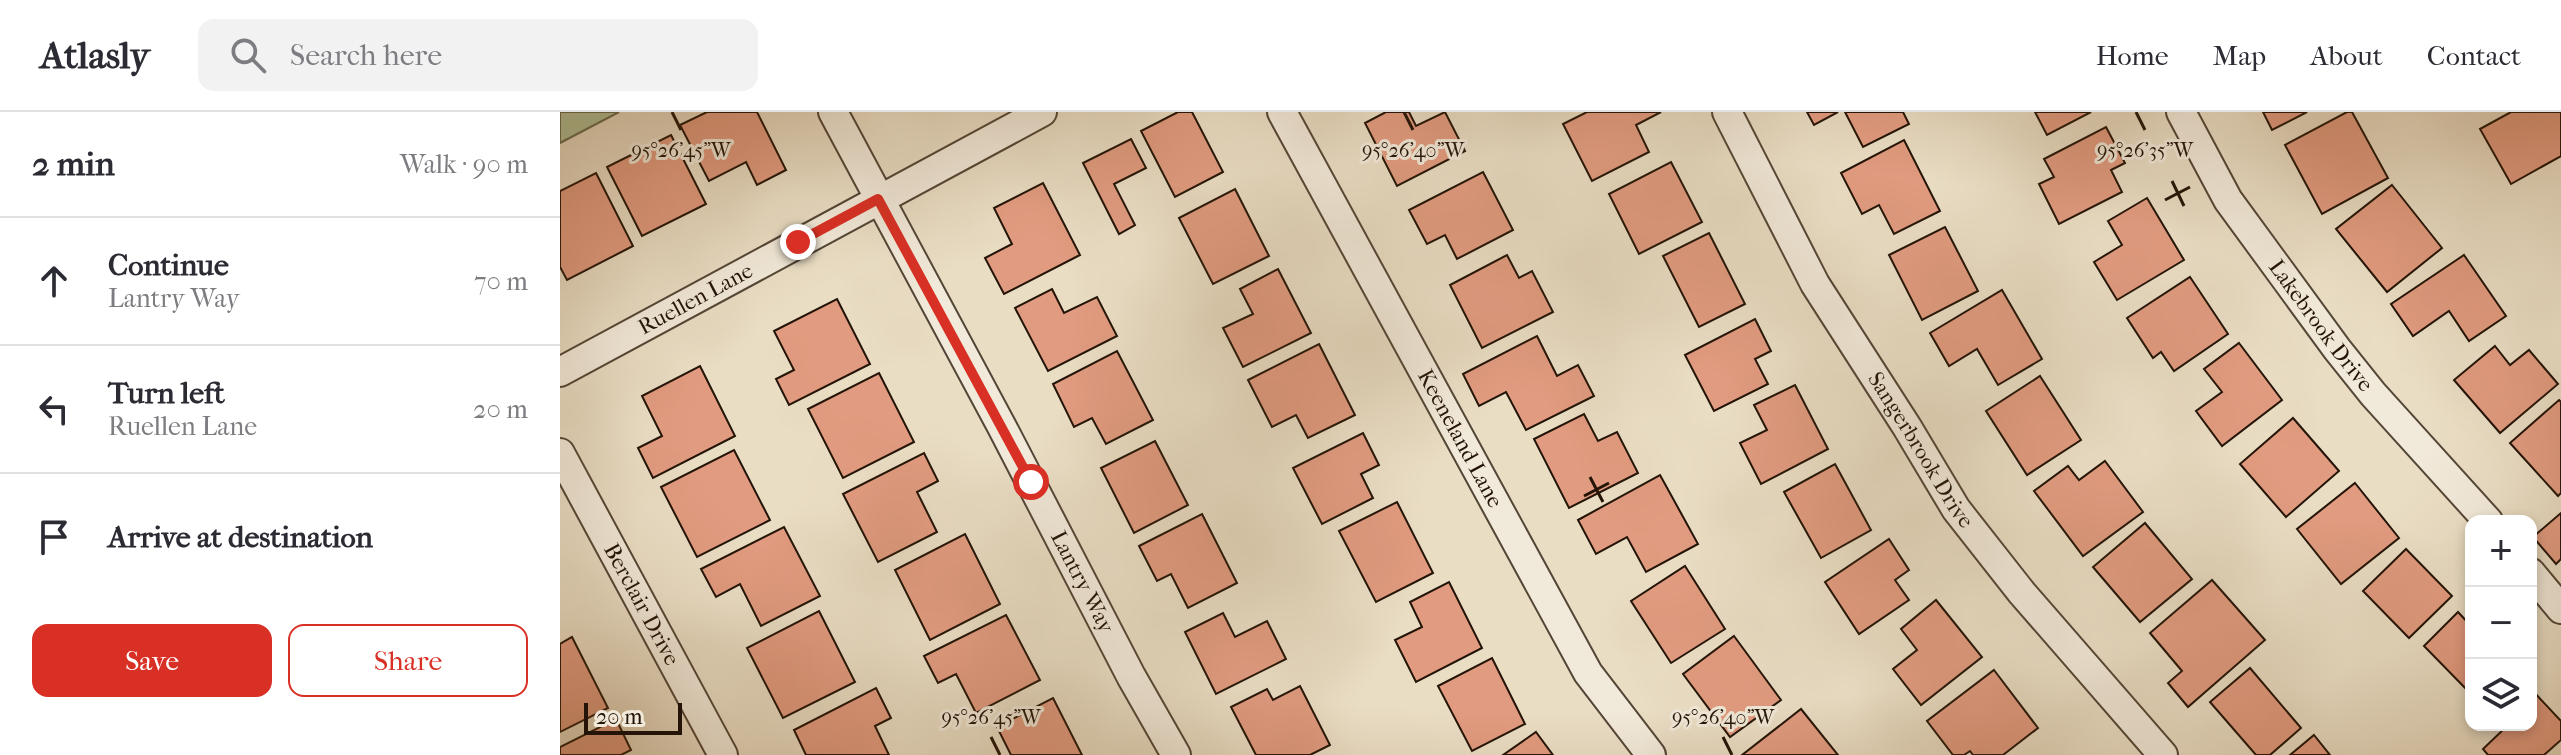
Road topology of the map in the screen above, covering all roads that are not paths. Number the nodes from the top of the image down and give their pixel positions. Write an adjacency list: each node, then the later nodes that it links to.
1 (833, 112): 6 (street, Lantry Way)
2 (1042, 112): 6 (street, Ruellen Lane)
3 (1282, 112): 14 (street, Keeneland Lane)
4 (1727, 112): 15 (street, Sangerbrook Drive)
5 (2181, 112): 9 (street, Lakebrook Drive)
6 (878, 199): 7 (street, Ruellen Lane); 13 (street, Lantry Way)
7 (560, 372)
8 (560, 453): 12 (street, Berclair Drive)
9 (2483, 515)
10 (2537, 580): 11 (street)
11 (2561, 609)
12 (723, 755)
13 (1176, 755)
14 (1651, 755)
15 (2163, 755)

